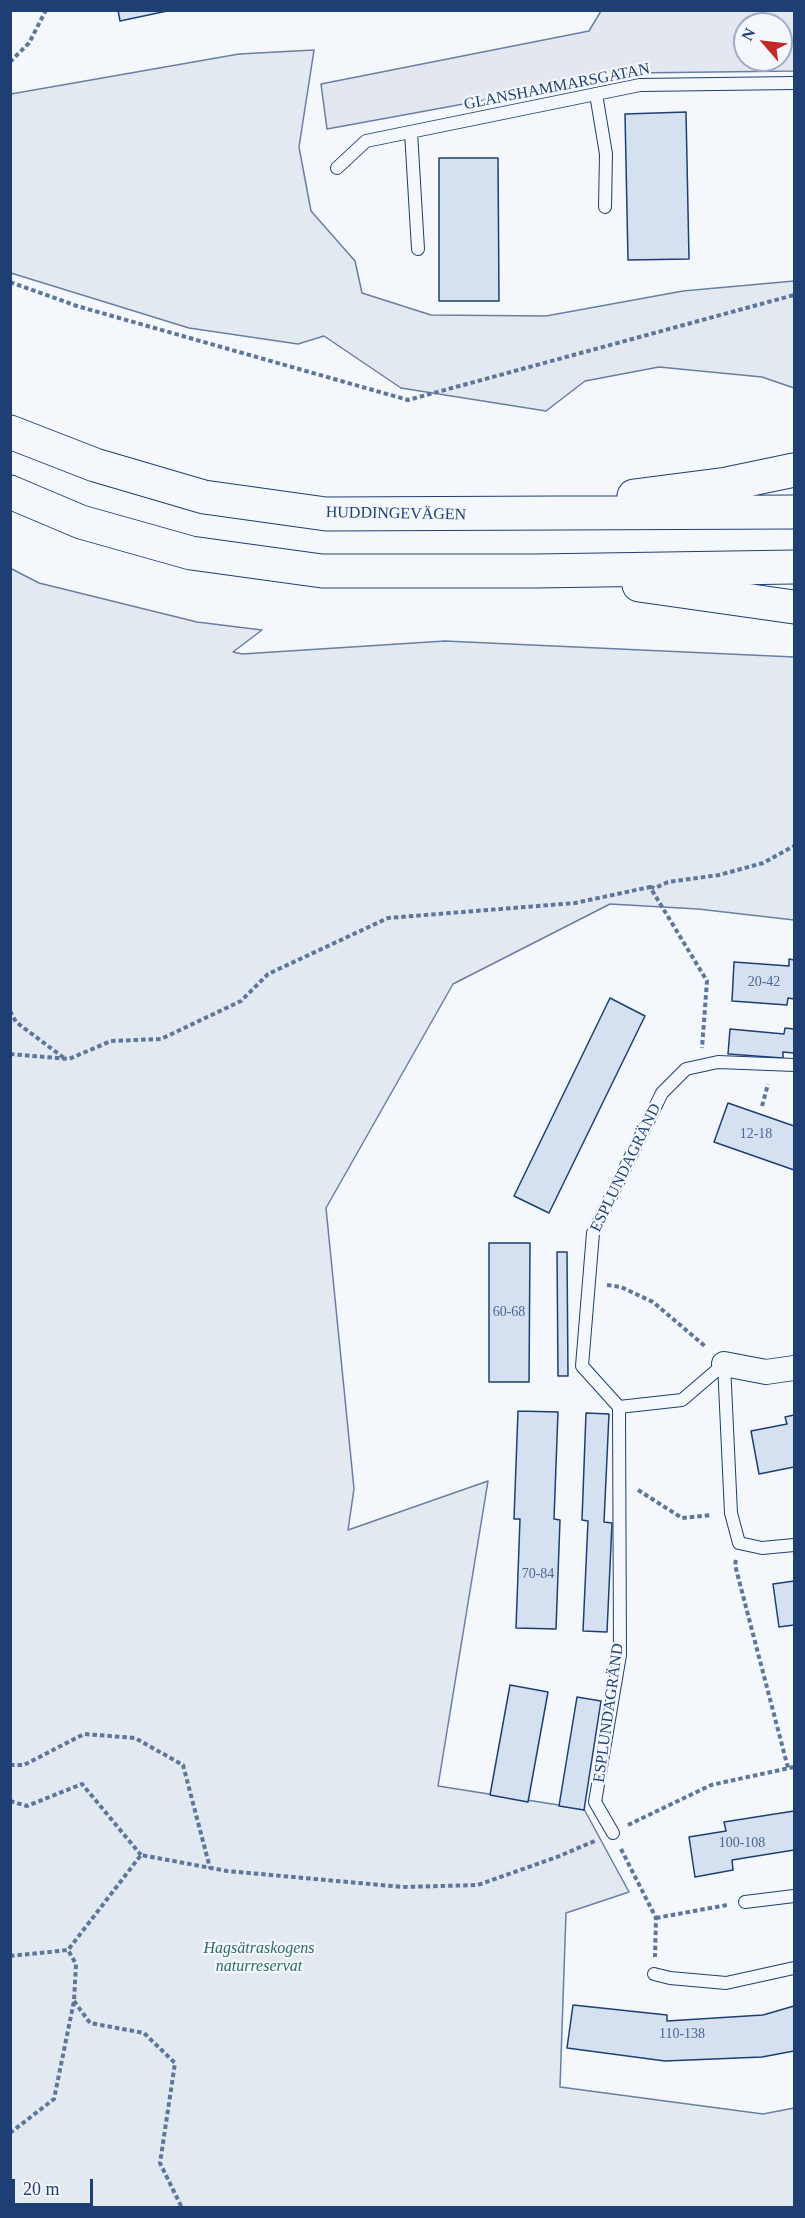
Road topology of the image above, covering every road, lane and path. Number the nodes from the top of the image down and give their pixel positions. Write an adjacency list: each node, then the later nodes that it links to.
1 (46, 10): 2 (path)
2 (10, 62)
3 (795, 83): 4 (lane, GLANSHAMMARSGATAN)
4 (596, 94): 5 (lane, GLANSHAMMARSGATAN); 7 (lane)
5 (411, 132): 6 (lane, GLANSHAMMARSGATAN); 8 (lane)
6 (337, 168)
7 (605, 207)
8 (418, 249)
9 (10, 282): 10 (path)
10 (795, 295)
11 (10, 432): 15 (main road, HUDDINGEVÄGEN)
12 (795, 470): 15 (main road)
13 (10, 492): 17 (main road)
14 (795, 512): 15 (main road, HUDDINGEVÄGEN)
15 (489, 514)
16 (795, 567): 17 (main road)
17 (536, 571): 18 (main road)
18 (795, 607)
19 (795, 846): 20 (path)
20 (650, 887): 23 (path); 24 (path)
21 (10, 1011): 23 (path)
22 (10, 1054): 23 (path)
23 (65, 1058)
24 (701, 1065): 25 (lane, ESPLUNDAGRÄND); 26 (lane, ESPLUNDAGRÄND)
25 (795, 1065)
26 (589, 1283): 27 (path); 29 (lane, ESPLUNDAGRÄND)
27 (724, 1364): 28 (street); 29 (lane); 31 (lane)
28 (795, 1368)
29 (620, 1407): 30 (lane, ESPLUNDAGRÄND)
30 (620, 1478): 31 (path); 38 (lane, ESPLUNDAGRÄND)
31 (731, 1513): 32 (lane)
32 (739, 1543): 33 (lane); 36 (path)
33 (795, 1545)
34 (10, 1765): 40 (path)
35 (795, 1767): 36 (path)
36 (788, 1768): 38 (path)
37 (10, 1801): 39 (path)
38 (613, 1833): 40 (path); 43 (path)
39 (141, 1855): 40 (path); 44 (path)
40 (210, 1868)
41 (795, 1896): 42 (lane)
42 (745, 1902): 43 (path)
43 (656, 1918): 47 (path)
44 (68, 1950): 45 (path); 48 (path)
45 (10, 1956)
46 (795, 1968): 47 (lane)
47 (654, 1974)
48 (74, 2001): 49 (path); 50 (path)
49 (10, 2133)
50 (182, 2208)

